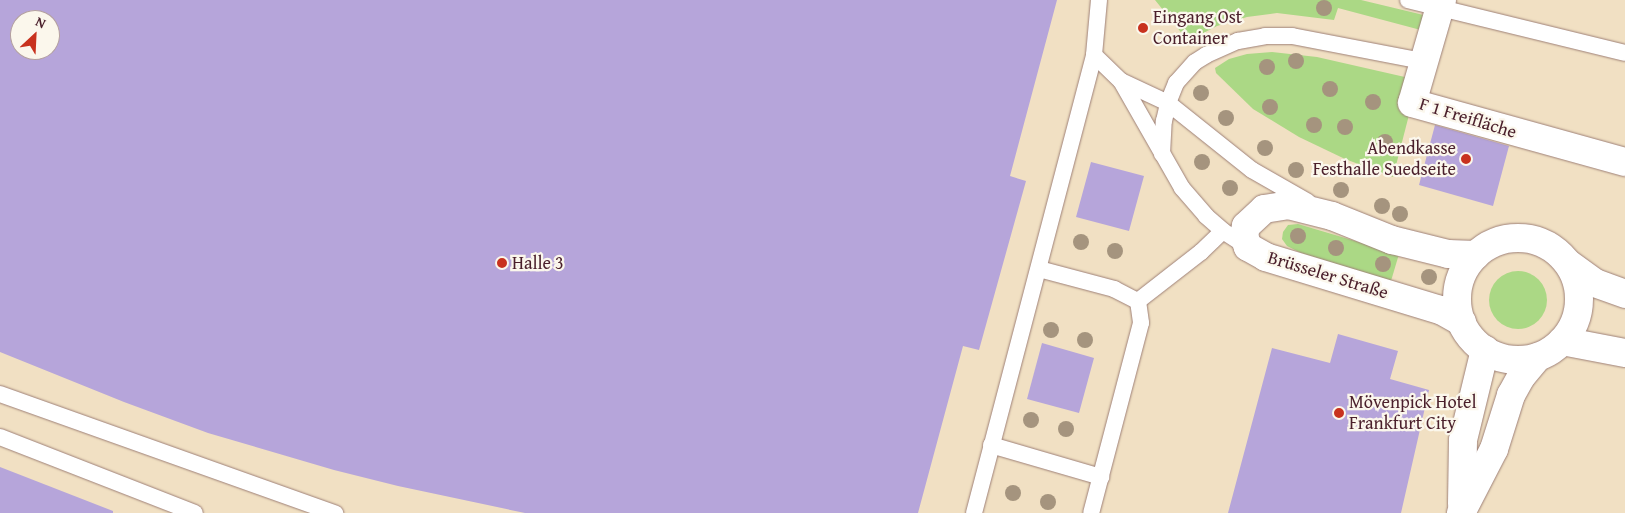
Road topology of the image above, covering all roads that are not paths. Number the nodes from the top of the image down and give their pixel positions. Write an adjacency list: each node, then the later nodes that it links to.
1 (1099, 0): 5 (lane)
2 (1408, 0): 3 (lane)
3 (1441, 4): 4 (lane); 10 (street, F 1 Freifläche)
4 (1625, 52)
5 (1094, 55): 7 (lane); 16 (lane)
6 (1422, 61): 8 (lane)
7 (1121, 81): 8 (lane); 9 (lane)
8 (1168, 103): 9 (lane); 11 (lane)
9 (1162, 154): 12 (lane)
10 (1625, 162)
11 (1332, 216): 13 (street, Brüsseler Straße); 14 (street, Brüsseler Straße)
12 (1223, 231): 13 (lane); 18 (lane)
13 (1248, 247): 19 (street, Brüsseler Straße)
14 (1476, 255): 15 (street); 19 (street)
15 (1569, 264): 17 (street); 20 (street)
16 (1039, 269): 18 (lane); 26 (lane)
17 (1625, 294)
18 (1138, 301): 27 (lane)
19 (1462, 322): 21 (street)
20 (1562, 342): 22 (street); 23 (street)
21 (1485, 350): 23 (street); 28 (street)
22 (1625, 353)
23 (1538, 357): 28 (street)
24 (0, 394): 30 (lane)
25 (0, 437): 29 (lane)
26 (991, 445): 27 (lane); 31 (lane)
27 (1101, 477): 32 (lane)
28 (1462, 510)
29 (195, 513)
30 (335, 513)
31 (974, 513)
32 (1091, 513)

